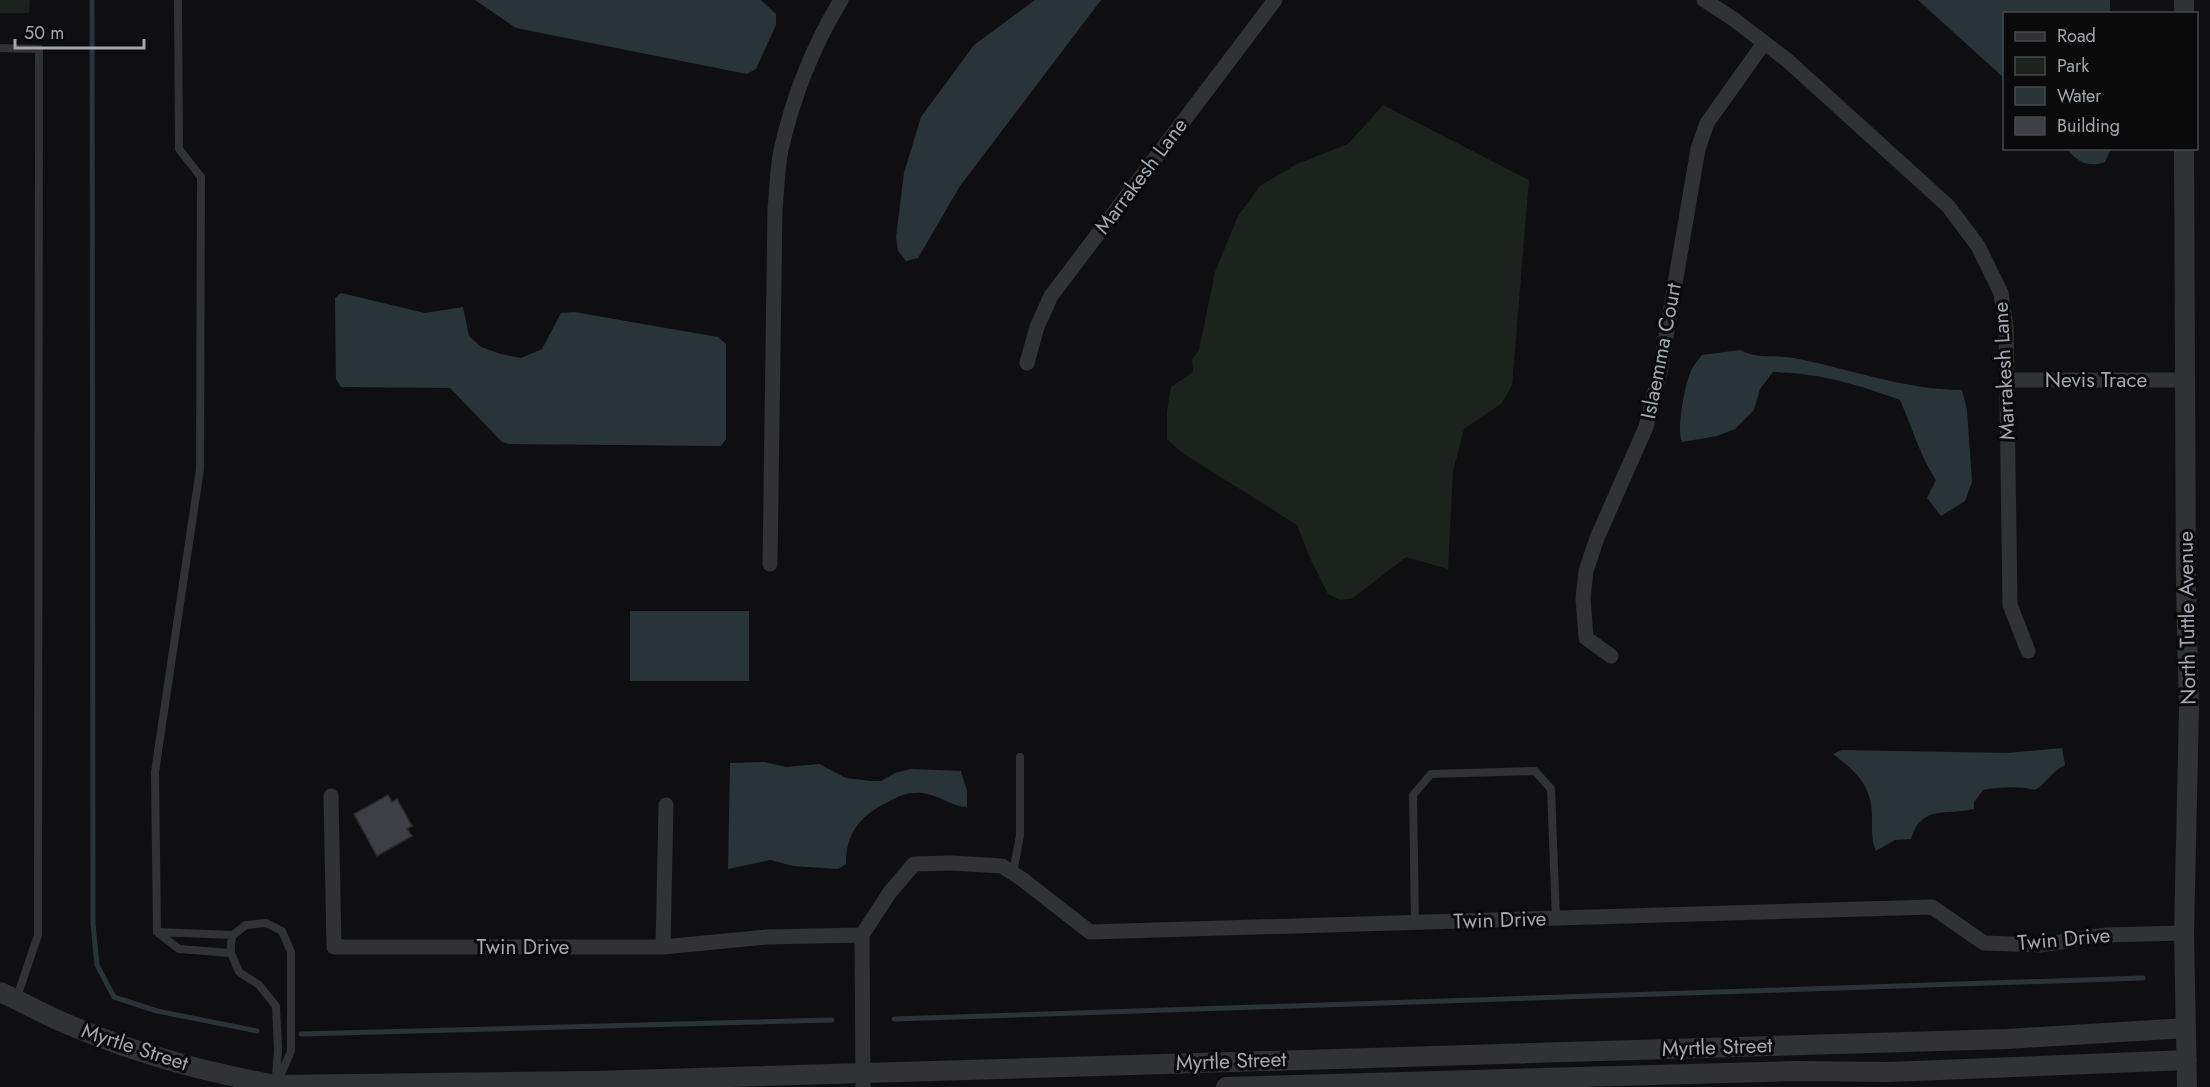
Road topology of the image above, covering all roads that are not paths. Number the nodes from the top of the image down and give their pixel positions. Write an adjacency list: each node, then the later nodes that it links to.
1 (178, 0): 20 (lane)
2 (841, 0): 11 (street)
3 (1275, 0): 8 (street, Marrakesh Lane)
4 (1704, 0): 5 (street, Marrakesh Lane)
5 (1764, 43): 9 (street, Marrakesh Lane); 13 (street, Islaemma Court)
6 (0, 48): 26 (lane)
7 (2184, 150): 10 (street, North Tuttle Avenue)
8 (1027, 363)
9 (2007, 380): 10 (street, Nevis Trace); 12 (street, Marrakesh Lane)
10 (2185, 380): 21 (street, North Tuttle Avenue)
11 (770, 564)
12 (2028, 651)
13 (1611, 656)
14 (1020, 757): 17 (lane)
15 (331, 796): 24 (street, Twin Drive)
16 (666, 806): 24 (street)
17 (1013, 873): 19 (street, Twin Drive); 23 (street, Twin Drive)
18 (1556, 919): 19 (street, Twin Drive); 19 (lane); 21 (street, Twin Drive)
19 (1415, 923)
20 (158, 932): 22 (lane); 25 (lane)
21 (2184, 933): 27 (street, North Tuttle Avenue)
22 (233, 935): 25 (lane); 30 (lane)
23 (862, 935): 24 (street, Twin Drive); 29 (street)
24 (663, 947)
25 (231, 953): 30 (lane)
26 (8, 995): 30 (street, Myrtle Street)
27 (2186, 1028): 28 (street, North Tuttle Avenue); 29 (street, Myrtle Street)
28 (2187, 1060): 31 (street, Myrtle Street); 32 (street, North Tuttle Avenue)
29 (862, 1080): 30 (street, Myrtle Street)
30 (277, 1086)
31 (1226, 1087)
32 (2187, 1087)

